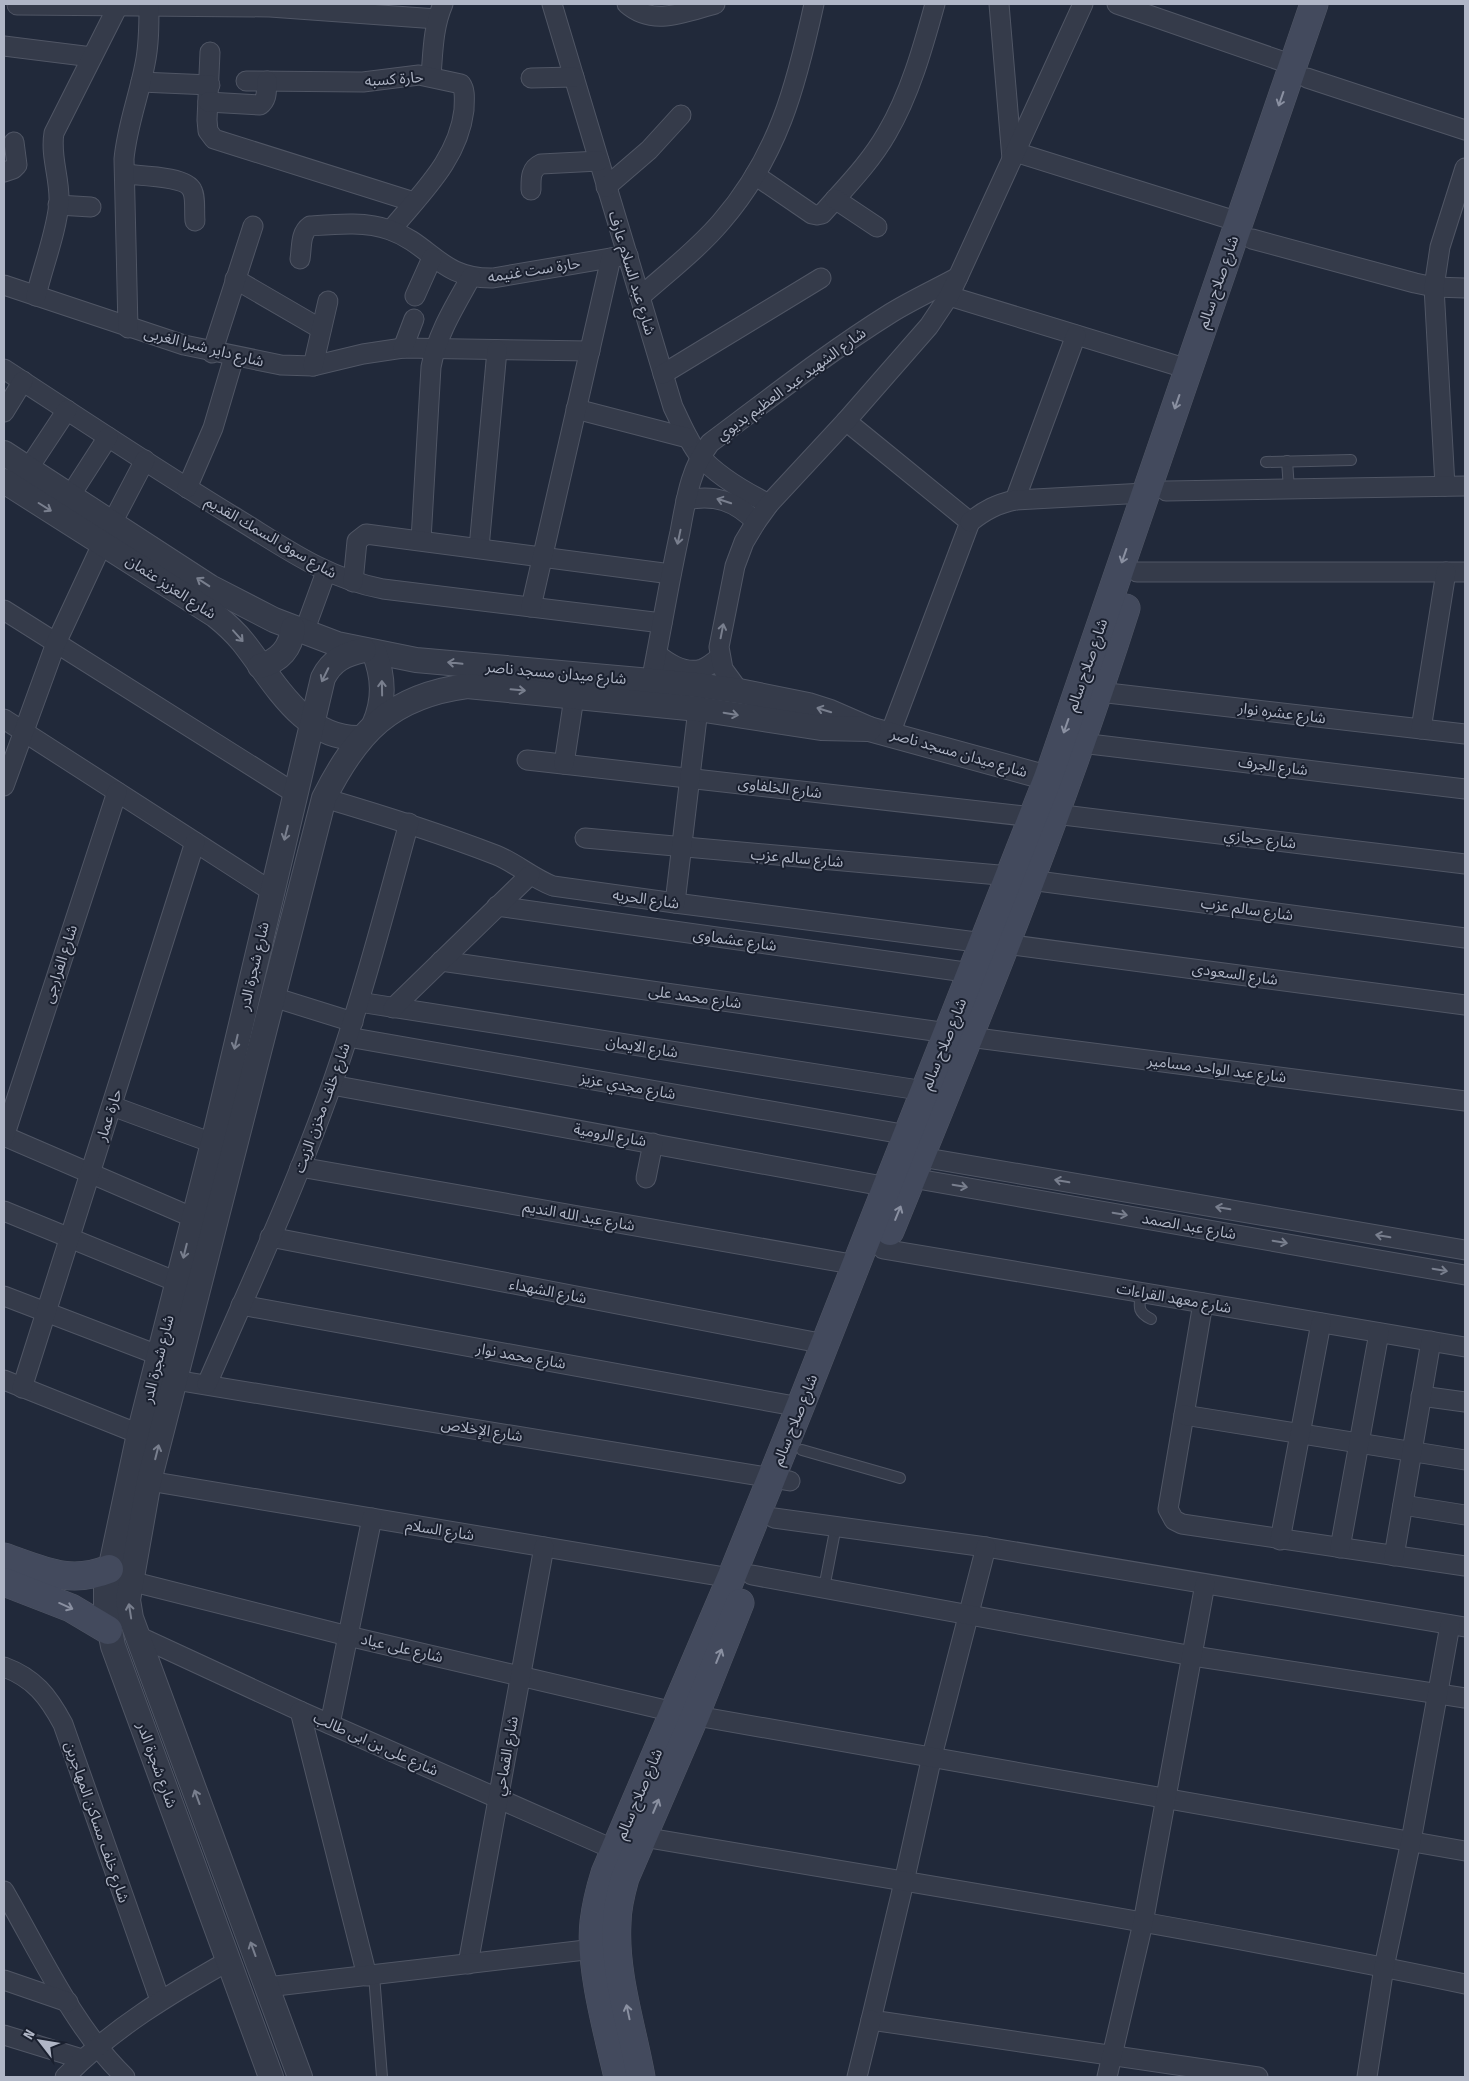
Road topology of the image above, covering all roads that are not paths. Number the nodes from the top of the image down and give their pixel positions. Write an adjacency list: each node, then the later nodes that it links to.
1 (16, 4): 11 (street)
2 (552, 4): 20 (street, شارع عبد السلام عارف)
3 (627, 4): 4 (street)
4 (715, 4)
5 (814, 4): 34 (street)
6 (935, 4): 37 (street)
7 (999, 4): 29 (street)
8 (1083, 4): 29 (street)
9 (1314, 4): 18 (main road, شارع صلاح سالم)
10 (1334, 4): 18 (main road, شارع صلاح سالم)
11 (118, 5): 13 (street); 17 (street)
12 (1127, 5): 18 (street)
13 (149, 6): 14 (street); 24 (street)
14 (440, 11): 19 (street)
15 (4, 46): 17 (street)
16 (210, 52): 25 (street)
17 (92, 57): 39 (street)
18 (1300, 71): 27 (street); 45 (main road, شارع صلاح سالم)
19 (431, 76): 23 (street, حارة كسبه); 38 (street, حارة كسبه)
20 (574, 77): 21 (street); 30 (street, شارع عبد السلام عارف)
21 (531, 78)
22 (246, 81): 23 (street, حارة كسبه)
23 (266, 81): 25 (street)
24 (141, 82): 25 (street); 33 (street)
25 (209, 94): 38 (street)
26 (681, 115): 35 (street)
27 (1465, 130)
28 (14, 142): 32 (street)
29 (1013, 156): 45 (street); 50 (street)
30 (599, 161): 35 (street, شارع عبد السلام عارف); 36 (street)
31 (1465, 168): 54 (street)
32 (4, 172)
33 (125, 174): 41 (street); 62 (street)
34 (755, 176): 37 (street); 59 (street)
35 (606, 187): 46 (street, شارع عبد السلام عارف)
36 (531, 190)
37 (835, 199): 43 (street)
38 (414, 202): 44 (street, حارة كسبه)
39 (58, 205): 40 (street); 56 (street)
40 (91, 207)
41 (194, 221)
42 (253, 226): 52 (street)
43 (877, 228)
44 (391, 230): 47 (street, حارة ست غنيمه); 48 (street, حارة ست غنيمه)
45 (1246, 230): 54 (street); 73 (main road, شارع صلاح سالم); 94 (main road, شارع صلاح سالم)
46 (619, 257): 49 (street, حارة ست غنيمه); 59 (street, شارع عبد السلام عارف); 68 (street)
47 (432, 258): 49 (street, حارة ست غنيمه); 57 (street)
48 (300, 259)
49 (471, 277): 66 (street)
50 (958, 277): 58 (street); 83 (street, شارع الشهيد عبد العظيم بديوي)
51 (821, 278): 74 (street)
52 (235, 279): 63 (street); 69 (street)
53 (4, 285): 56 (street, شارع داير شبرا الغربى)
54 (1434, 286): 55 (street); 90 (street)
55 (1465, 288)
56 (36, 296): 62 (street, شارع داير شبرا الغربى)
57 (415, 296)
58 (949, 296): 64 (street); 79 (street)
59 (640, 297): 74 (street, شارع عبد السلام عارف)
60 (328, 300): 63 (street)
61 (414, 320): 65 (street)
62 (128, 328): 69 (street, شارع داير شبرا الغربى)
63 (321, 329): 71 (street)
64 (1076, 334): 73 (street); 97 (street)
65 (403, 348): 66 (street, شارع داير شبرا الغربى); 71 (street, شارع داير شبرا الغربى)
66 (434, 348): 67 (street, شارع داير شبرا الغربى); 102 (street)
67 (497, 350): 68 (street, شارع داير شبرا الغربى); 103 (street)
68 (590, 351): 76 (street)
69 (212, 352): 70 (street, شارع داير شبرا الغربى)
70 (234, 357): 71 (street, شارع داير شبرا الغربى); 92 (street)
71 (313, 366)
72 (4, 369): 75 (street, شارع سوق السمك القديم)
73 (1188, 369): 94 (main road, شارع صلاح سالم, one-way to 94)
74 (663, 374): 81 (street, شارع عبد السلام عارف)
75 (23, 381): 77 (street, شارع سوق السمك القديم); 78 (street)
76 (576, 409): 81 (street); 104 (street)
77 (67, 410): 80 (street, شارع سوق السمك القديم); 88 (street)
78 (4, 412)
79 (846, 421): 98 (street); 100 (street)
80 (108, 437): 84 (street, شارع سوق السمك القديم); 95 (street)
81 (688, 438): 83 (street, شارع عبد السلام عارف)
82 (4, 453): 88 (street, شارع العزيز عثمان)
83 (700, 456): 96 (street, شارع الشهيد عبد العظيم بديوي); 98 (street, شارع عبد السلام عارف)
84 (144, 460): 92 (street, شارع سوق السمك القديم); 101 (street)
85 (1351, 460): 86 (lane)
86 (1287, 461): 87 (lane); 93 (lane)
87 (1266, 462)
88 (28, 469): 95 (street, شارع العزيز عثمان)
89 (4, 480): 101 (street, شارع العزيز عثمان, one-way to 101)
90 (1445, 486): 91 (street); 93 (street)
91 (1465, 486)
92 (187, 488): 105 (street, شارع سوق السمك القديم)
93 (1289, 489): 94 (street)
94 (1156, 492): 97 (street); 106 (main road, شارع صلاح سالم); 137 (main road, شارع صلاح سالم, one-way to 137)
95 (70, 496): 101 (street, شارع العزيز عثمان)
96 (686, 500): 99 (street, one-way to 96); 109 (street, شارع الشهيد عبد العظيم بديوي, one-way to 109)
97 (1015, 500): 100 (street)
98 (769, 504): 99 (street)
99 (756, 522): 119 (street, one-way to 99)
100 (970, 522): 131 (street)
101 (107, 533): 111 (street, شارع العزيز عثمان, one-way to 101); 116 (street); 120 (street, شارع العزيز عثمان, one-way to 120)
102 (421, 540): 103 (street); 110 (street)
103 (479, 548): 104 (street)
104 (543, 556): 109 (street); 112 (street)
105 (326, 572): 110 (street, شارع سوق السمك القديم); 115 (street)
106 (1137, 572): 107 (street); 124 (main road, شارع صلاح سالم)
107 (1446, 572): 108 (street); 128 (street)
108 (1465, 572)
109 (671, 574): 114 (street, شارع الشهيد عبد العظيم بديوي)
110 (353, 582): 112 (street, شارع سوق السمك القديم)
111 (245, 606): 115 (street, شارع ميدان مسجد ناصر)
112 (531, 607): 114 (street, شارع سوق السمك القديم)
113 (4, 610): 116 (street)
114 (662, 623): 118 (street, شارع الشهيد عبد العظيم بديوي)
115 (298, 630): 117 (street, شارع ميدان مسجد ناصر); 120 (street)
116 (56, 643): 130 (street); 141 (street)
117 (369, 651): 122 (street, شارع ميدان مسجد ناصر, one-way to 117); 127 (street, شارع شجرة الدر, one-way to 127); 129 (street, one-way to 117)
118 (657, 654): 119 (street); 121 (street, شارع الشهيد عبد العظيم بديوي)
119 (720, 658): 123 (street)
120 (260, 666): 127 (street, شارع العزيز عثمان)
121 (651, 682): 122 (street, شارع ميدان مسجد ناصر); 123 (street, شارع ميدان مسجد ناصر)
122 (576, 685): 125 (street, شارع ميدان مسجد ناصر); 129 (street, شارع ميدان مسجد ناصر, one-way to 122); 135 (street)
123 (739, 691): 131 (street, شارع ميدان مسجد ناصر, one-way to 123)
124 (1099, 692): 128 (street, شارع عشره نوار); 133 (main road, شارع صلاح سالم)
125 (698, 708): 131 (street, شارع ميدان مسجد ناصر, one-way to 131); 136 (street)
126 (4, 719): 130 (street)
127 (312, 723): 129 (street); 141 (street, شارع شجرة الدر)
128 (1422, 729): 132 (street, شارع عشره نوار)
129 (367, 731): 142 (street, شارع شجرة الدر)
130 (23, 732): 138 (street); 140 (street)
131 (880, 732): 137 (street, شارع ميدان مسجد ناصر)
132 (1465, 734)
133 (1081, 743): 139 (street, شارع الجرف); 143 (main road, شارع صلاح سالم)
134 (527, 760): 135 (street, شارع الخلفاوى)
135 (564, 764): 136 (street, شارع الخلفاوى)
136 (690, 778): 143 (street, شارع الخلفاوى); 147 (street)
137 (1048, 778): 143 (main road, شارع صلاح سالم)
138 (4, 786)
139 (1465, 789)
140 (116, 792): 146 (street); 168 (street, شارع الفرارجى)
141 (296, 794): 151 (street, شارع شجرة الدر, one-way to 151)
142 (324, 798): 144 (street, شارع الحريه); 158 (street, شارع شجرة الدر)
143 (1044, 816): 148 (street, شارع حجازي); 150 (main road, شارع صلاح سالم)
144 (409, 823): 149 (street, شارع الحريه); 159 (street, شارع خلف مخزن الزيت)
145 (585, 838): 147 (street, شارع سالم عزب)
146 (195, 842): 151 (street); 167 (street, حارة عمار)
147 (681, 848): 150 (street, شارع سالم عزب); 152 (street)
148 (1465, 864)
149 (530, 875): 152 (street, شارع الحريه); 153 (street)
150 (1020, 878): 154 (street, شارع سالم عزب); 155 (main road, شارع صلاح سالم)
151 (271, 891): 170 (street, شارع شجرة الدر, one-way to 170)
152 (675, 904): 155 (street, شارع الحريه)
153 (498, 906): 156 (street); 157 (street, شارع عشماوى)
154 (1465, 938)
155 (994, 944): 157 (main road, شارع صلاح سالم); 160 (street, شارع السعودى); 163 (main road, شارع صلاح سالم)
156 (441, 961): 161 (street); 163 (street, شارع محمد على)
157 (972, 973): 163 (main road, شارع صلاح سالم)
158 (273, 997): 162 (street, شارع مجدي عزيز); 170 (street, شارع شجرة الدر)
159 (359, 1002): 161 (street, شارع الايمان); 162 (street, شارع خلف مخزن الزيت)
160 (1465, 1005)
161 (393, 1008): 165 (street, شارع الايمان)
162 (350, 1030): 164 (street, شارع خلف مخزن الزيت); 171 (street, شارع مجدي عزيز)
163 (958, 1035): 165 (main road, شارع صلاح سالم); 166 (street, شارع عبد الواحد مسامير); 171 (main road, شارع صلاح سالم)
164 (332, 1085): 169 (street, شارع الرومية); 172 (street, شارع خلف مخزن الزيت)
165 (925, 1091): 171 (main road, شارع صلاح سالم)
166 (1465, 1101)
167 (112, 1106): 170 (street); 173 (street, حارة عمار)
168 (4, 1137): 173 (street)
169 (653, 1143): 171 (street, شارع الرومية); 174 (street)
170 (222, 1147): 176 (street, شارع شجرة الدر); 197 (street, شارع شجرة الدر)
171 (907, 1164): 179 (main road, شارع صلاح سالم, one-way to 171); 180 (street, شارع عبد الصمد, one-way to 171); 181 (main road, شارع صلاح سالم); 182 (street, شارع عبد الصمد, one-way to 182)
172 (300, 1167): 177 (street, شارع خلف مخزن الزيت); 181 (street, شارع عبد الله النديم)
173 (90, 1174): 176 (street); 178 (street, حارة عمار)
174 (646, 1178)
175 (4, 1211): 178 (street)
176 (194, 1218): 183 (street, شارع شجرة الدر, one-way to 183)
177 (270, 1237): 187 (street, شارع خلف مخزن الزيت); 193 (street, شارع الشهداء)
178 (70, 1238): 183 (street); 188 (street, حارة عمار)
179 (883, 1249): 184 (street, شارع معهد القراءات); 207 (main road, شارع صلاح سالم)
180 (1465, 1250)
181 (857, 1265): 193 (main road, شارع صلاح سالم)
182 (1465, 1275)
183 (177, 1282): 195 (street, شارع شجرة الدر)
184 (1140, 1292): 186 (street, شارع معهد القراءات); 189 (lane)
185 (4, 1296): 188 (street)
186 (1203, 1303): 190 (street, شارع معهد القراءات); 203 (street)
187 (241, 1305): 198 (street, شارع خلف مخزن الزيت); 202 (street, شارع محمد نوار)
188 (46, 1312): 195 (street); 199 (street, حارة عمار)
189 (1151, 1320)
190 (1321, 1323): 191 (street, شارع معهد القراءات); 205 (street)
191 (1379, 1332): 192 (street, شارع معهد القراءات); 206 (street)
192 (1431, 1341): 194 (street, شارع معهد القراءات); 200 (street)
193 (826, 1344): 202 (main road, شارع صلاح سالم)
194 (1465, 1347)
195 (158, 1355): 204 (street, شارع شجرة الدر)
196 (4, 1380): 199 (street)
197 (175, 1380): 198 (street, شارع الإخلاص); 212 (street, شارع شجرة الدر, one-way to 197)
198 (207, 1384): 211 (street, شارع الإخلاص)
199 (22, 1388): 204 (street)
200 (1422, 1396): 201 (street); 208 (street)
201 (1465, 1402)
202 (800, 1407): 211 (main road, شارع صلاح سالم)
203 (1184, 1415): 205 (street); 218 (street)
204 (139, 1434): 225 (street, شارع شجرة الدر)
205 (1300, 1434): 206 (street); 218 (street)
206 (1359, 1443): 208 (street); 221 (street)
207 (802, 1450): 210 (lane); 211 (main road, شارع صلاح سالم)
208 (1412, 1452): 209 (street); 213 (street)
209 (1465, 1460)
210 (900, 1478)
211 (781, 1479): 216 (main road, شارع صلاح سالم); 226 (main road, شارع صلاح سالم)
212 (149, 1481): 215 (street, شارع السلام); 225 (street, شارع شجرة الدر)
213 (1403, 1505): 214 (street); 222 (street)
214 (1465, 1515)
215 (372, 1518): 219 (street, شارع السلام); 235 (street)
216 (774, 1518): 217 (street); 226 (main road, شارع صلاح سالم)
217 (836, 1526): 220 (street); 230 (lane)
218 (1280, 1540): 221 (street)
219 (544, 1547): 226 (street, شارع السلام); 238 (street, شارع القماحي)
220 (986, 1547): 229 (street); 231 (street)
221 (1340, 1548): 222 (street)
222 (1394, 1556): 224 (street)
223 (4, 1557): 227 (main road)
224 (1465, 1566)
225 (120, 1575): 227 (main road); 233 (street, شارع شجرة الدر); 234 (street, شارع شجرة الدر, one-way to 225); 235 (street, شارع على عياد)
226 (741, 1577): 230 (street, شارع السلام); 242 (main road, شارع صلاح سالم)
227 (34, 1580): 228 (main road); 233 (main road, one-way to 233)
228 (4, 1582)
229 (1205, 1584): 232 (street); 236 (street)
230 (824, 1588): 231 (street, شارع السلام)
231 (970, 1614): 236 (street, شارع السلام); 244 (street)
232 (1458, 1626): 239 (street)
233 (108, 1630): 255 (street, شارع شجرة الدر)
234 (138, 1636): 241 (street, شارع على بن ابى طالب); 261 (street, شارع شجرة الدر, one-way to 234)
235 (348, 1636): 238 (street, شارع على عياد); 243 (street)
236 (1193, 1656): 239 (street, شارع السلام); 246 (street)
237 (4, 1667): 262 (street, شارع خلف مساكن المهاجرين)
238 (521, 1675): 242 (street, شارع على عياد); 245 (street, شارع القماحي)
239 (1438, 1694): 240 (street, شارع السلام); 248 (street)
240 (1465, 1698)
241 (300, 1711): 243 (street, شارع على بن ابى طالب); 258 (street)
242 (684, 1714): 244 (street, شارع على عياد); 247 (main road, شارع صلاح سالم, one-way to 242); 249 (main road, شارع صلاح سالم)
243 (330, 1724): 245 (street, شارع على بن ابى طالب)
244 (932, 1756): 246 (street, شارع على عياد); 251 (street)
245 (498, 1797): 249 (street, شارع على بن ابى طالب); 256 (street, شارع القماحي)
246 (1167, 1798): 248 (street, شارع على عياد); 253 (street)
247 (642, 1837): 251 (street); 268 (main road, شارع صلاح سالم, one-way to 247)
248 (1411, 1841): 250 (street, شارع على عياد); 257 (street)
249 (615, 1850): 254 (main road, شارع صلاح سالم)
250 (1465, 1851)
251 (904, 1882): 253 (street); 266 (street)
252 (4, 1891): 263 (street)
253 (1143, 1923): 257 (street); 270 (street)
254 (594, 1949): 256 (street); 268 (main road, شارع صلاح سالم)
255 (230, 1960): 262 (street); 265 (street, شارع شجرة الدر)
256 (468, 1964): 258 (street)
257 (1384, 1967): 260 (street); 282 (street)
258 (371, 1976): 261 (street); 276 (lane)
259 (4, 1980): 263 (street)
260 (1465, 1984)
261 (267, 1987): 264 (street, شارع شجرة الدر)
262 (160, 2000): 269 (street)
263 (68, 2002): 269 (street)
264 (277, 2011): 265 (street); 275 (street, شارع شجرة الدر)
265 (251, 2019): 274 (street, شارع شجرة الدر)
266 (871, 2020): 270 (street); 279 (street)
267 (4, 2035): 271 (street)
268 (622, 2042): 277 (main road, شارع صلاح سالم); 278 (main road, شارع صلاح سالم)
269 (96, 2047): 271 (street); 273 (street)
270 (1111, 2056): 280 (street); 281 (street)
271 (82, 2059): 272 (street)
272 (65, 2077)
273 (125, 2077)
274 (272, 2077)
275 (300, 2077)
276 (382, 2077)
277 (618, 2077)
278 (641, 2077)
279 (857, 2077)
280 (1107, 2077)
281 (1258, 2077)
282 (1367, 2077)

